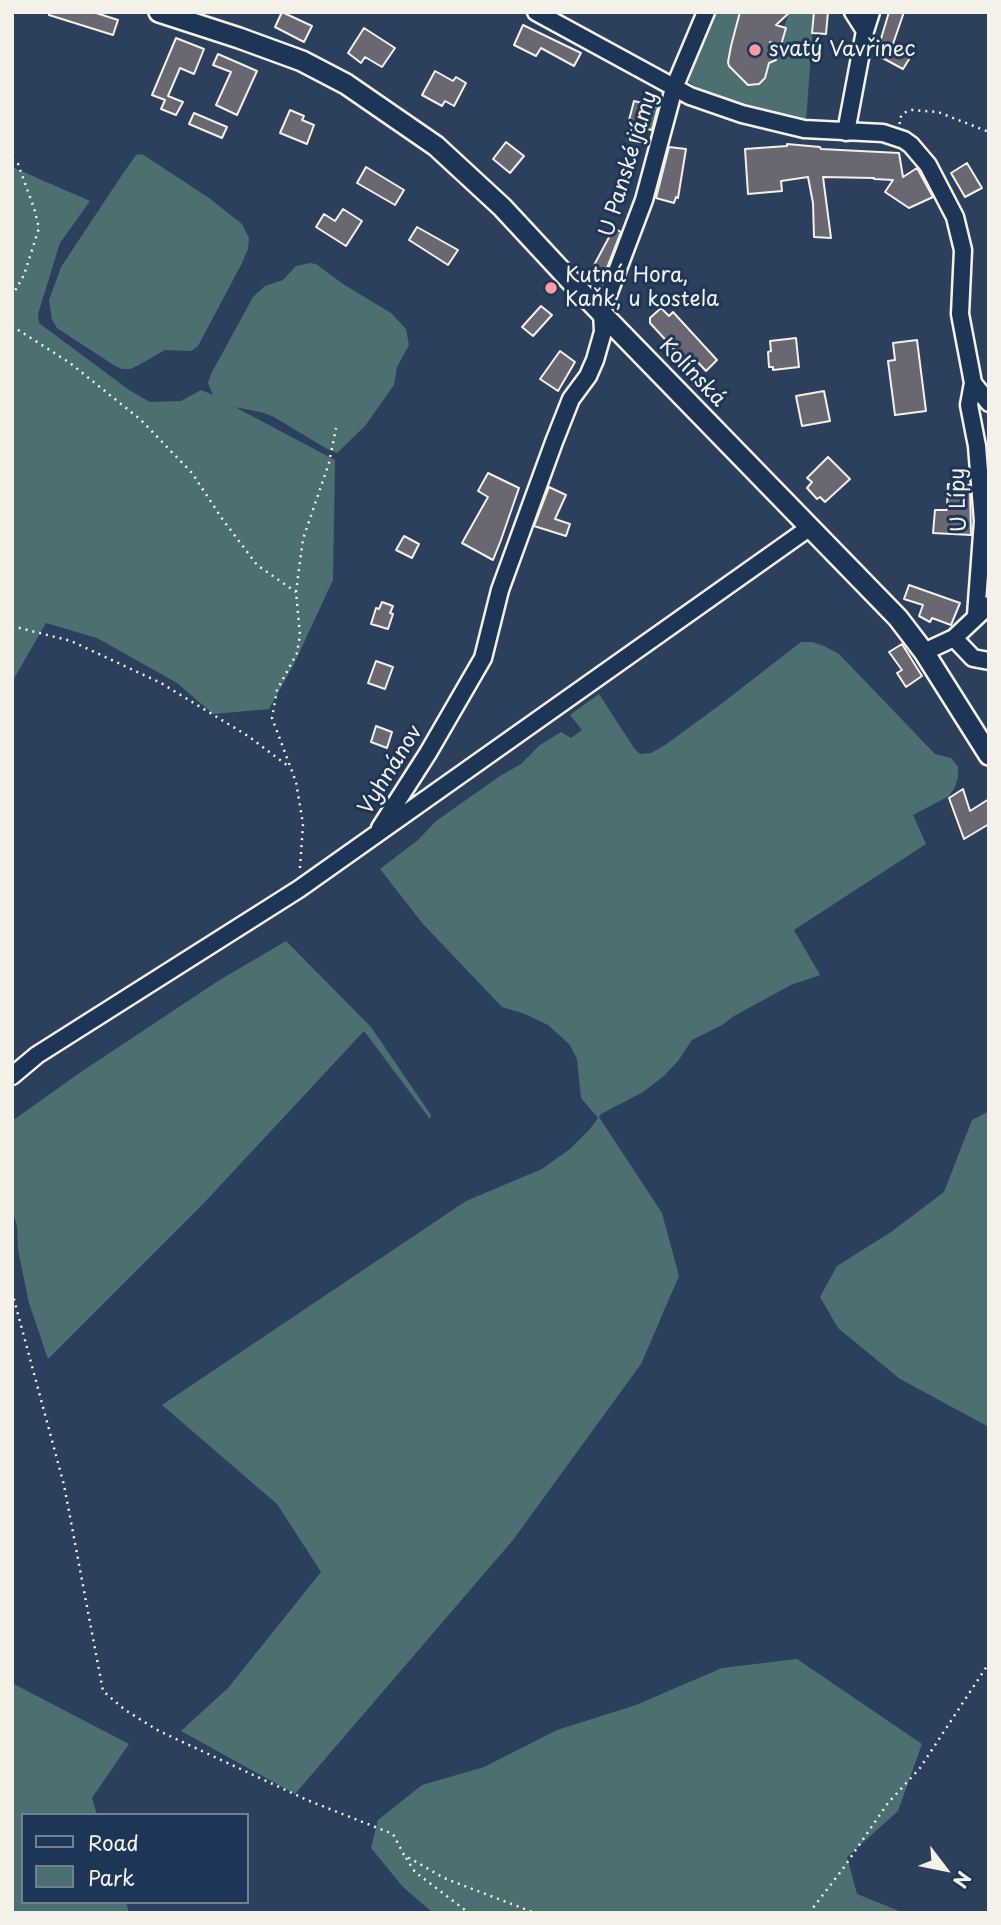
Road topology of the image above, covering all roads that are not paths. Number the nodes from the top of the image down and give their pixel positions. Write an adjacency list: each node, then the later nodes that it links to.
1 (159, 12): 9 (street, Kolínská)
2 (536, 12): 7 (street)
3 (706, 12): 7 (street)
4 (853, 12): 6 (street)
5 (871, 12): 6 (street)
6 (865, 31): 8 (street)
7 (674, 88): 8 (street, U Panské jámy); 9 (street, U Panské jámy)
8 (846, 132): 10 (street, U Panské jámy)
9 (602, 311): 12 (street, Kolínská); 18 (street, Vyhnánov)
10 (973, 383): 11 (street, U Panské jámy); 13 (street, U Lípy)
11 (989, 403)
12 (809, 528): 15 (street, Kolínská); 18 (street, Vyhnánov)
13 (983, 610): 14 (street, U Lípy)
14 (954, 638): 15 (street, U Lípy); 16 (street)
15 (924, 652): 17 (street, Kolínská)
16 (989, 661)
17 (989, 755)
18 (374, 836): 19 (street)
19 (12, 1076)

